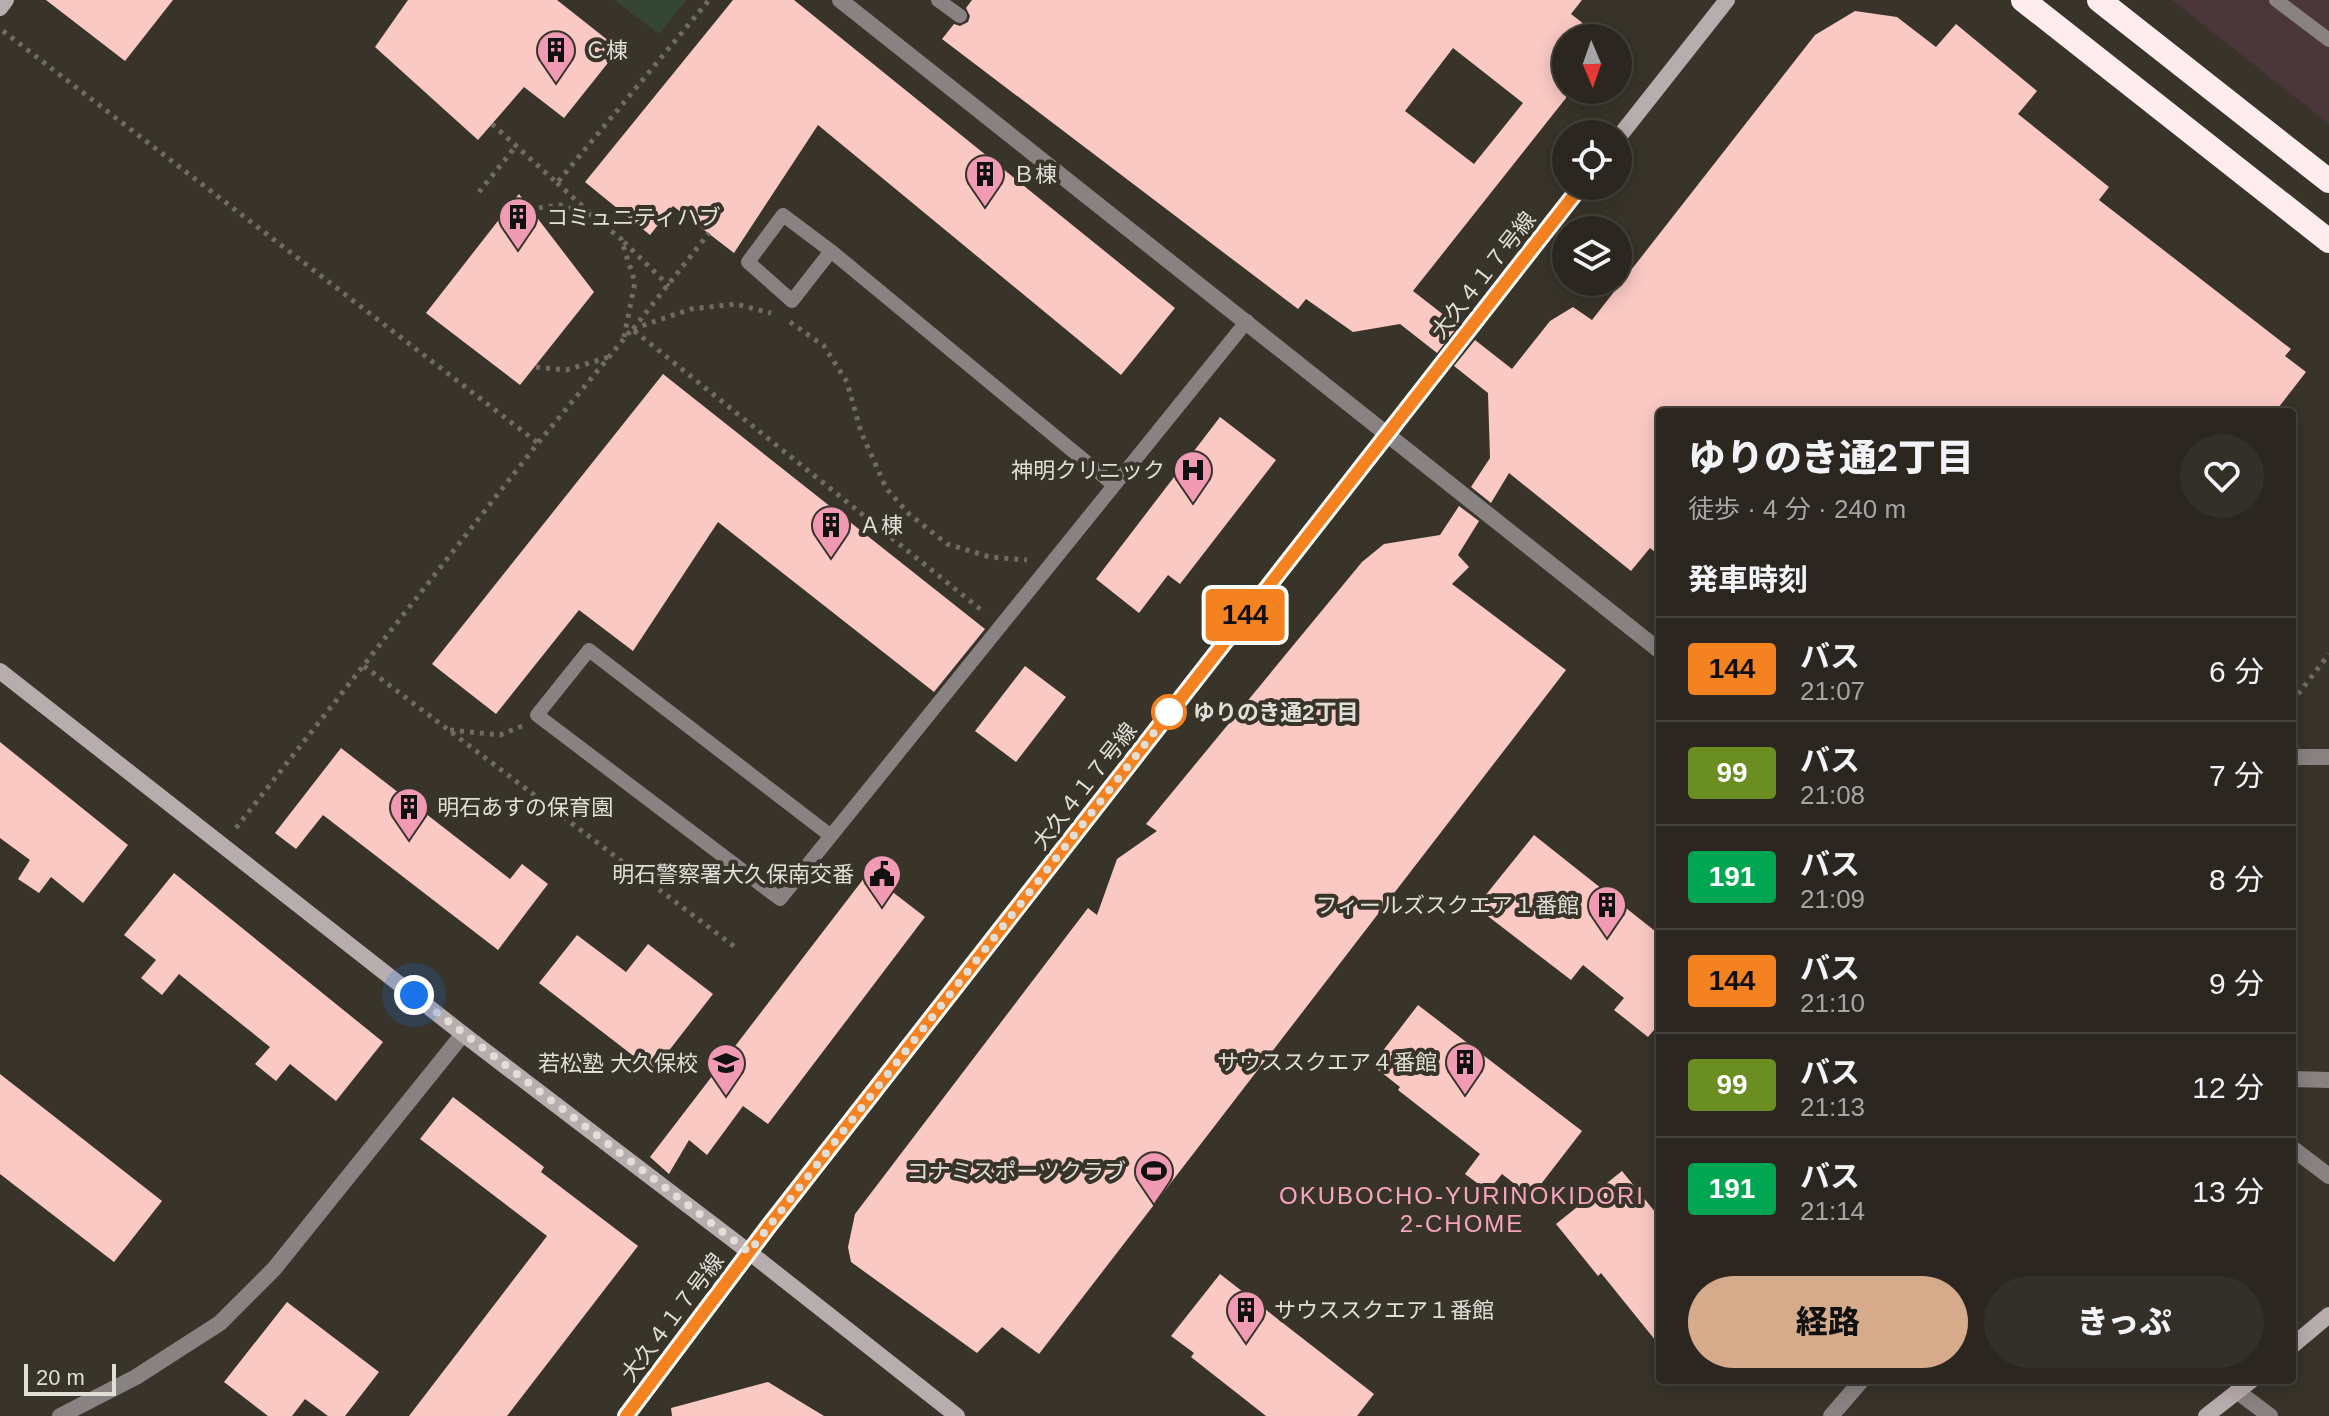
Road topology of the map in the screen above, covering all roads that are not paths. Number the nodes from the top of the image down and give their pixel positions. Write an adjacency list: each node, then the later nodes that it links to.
1 (6, 0): 8 (street)
2 (840, 0): 16 (street)
3 (938, 0): 9 (lane)
4 (1727, 0): 11 (street)
5 (2023, 0): 14 (highway)
6 (2099, 0): 12 (highway)
7 (2276, 0): 10 (lane)
8 (0, 8)
9 (960, 16)
10 (2329, 40)
11 (1632, 120)
12 (2329, 181)
13 (1570, 200): 17 (street, 大久４１７号線)
14 (2329, 241)
15 (831, 251): 15 (lane); 18 (lane)
16 (1247, 321): 17 (street); 18 (lane)
17 (1386, 434): 19 (street); 29 (street, 大久４１７号線)
18 (1114, 485): 23 (lane)
19 (1656, 648)
20 (0, 671): 24 (street)
21 (2296, 757): 22 (street)
22 (2329, 757)
23 (831, 836): 23 (lane)
24 (463, 1034): 29 (street); 35 (street)
25 (2296, 1079): 26 (street)
26 (2329, 1080)
27 (2296, 1151): 28 (street)
28 (2329, 1176)
29 (749, 1252): 36 (street, 大久４１７号線); 37 (street)
30 (2329, 1315): 31 (street)
31 (2296, 1343)
32 (1859, 1384): 38 (street)
33 (2247, 1384): 34 (street)
34 (2238, 1392): 39 (street); 40 (street)
35 (60, 1416)
36 (626, 1416)
37 (957, 1416)
38 (1831, 1416)
39 (2206, 1416)
40 (2270, 1416)

